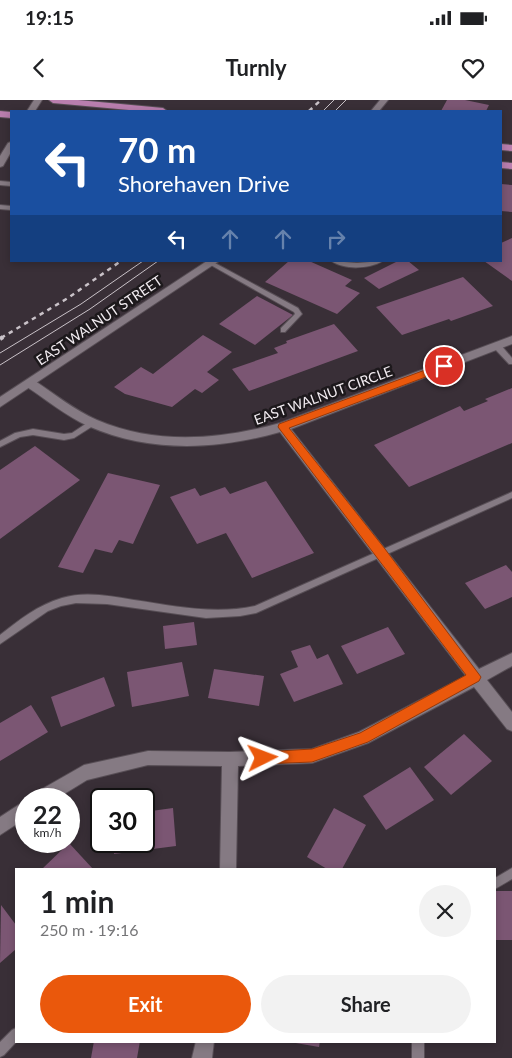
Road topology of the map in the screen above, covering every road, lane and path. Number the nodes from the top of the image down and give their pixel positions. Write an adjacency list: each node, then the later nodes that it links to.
1 (53, 100): 3 (main road)
2 (384, 100): 4 (street)
3 (153, 110)
4 (376, 110)
5 (10, 147): 6 (street)
6 (0, 164)
7 (212, 262): 10 (lane); 14 (street, EAST WALNUT STREET)
8 (337, 262): 9 (lane)
9 (377, 262)
10 (283, 330)
11 (512, 340): 12 (street, EAST WALNUT CIRCLE)
12 (497, 346): 13 (lane); 17 (street, EAST WALNUT CIRCLE)
13 (512, 362)
14 (31, 384): 15 (street, EAST WALNUT STREET); 16 (street, EAST WALNUT CIRCLE)
15 (0, 403)
16 (93, 422): 17 (street, EAST WALNUT CIRCLE); 18 (lane)
17 (283, 427): 20 (street)
18 (0, 444)
19 (512, 495): 20 (lane)
20 (381, 552): 21 (lane); 23 (street)
21 (0, 640)
22 (512, 659): 23 (street)
23 (475, 677): 24 (street); 25 (street)
24 (512, 724)
25 (230, 760): 26 (street); 29 (street)
26 (59, 788)
27 (15, 816): 28 (street)
28 (0, 826)
29 (228, 868)
30 (512, 873): 31 (lane)
31 (496, 883)
32 (15, 1035): 35 (lane)
33 (205, 1043): 36 (street)
34 (418, 1043): 37 (lane)
35 (0, 1050)
36 (202, 1058)
37 (418, 1058)

